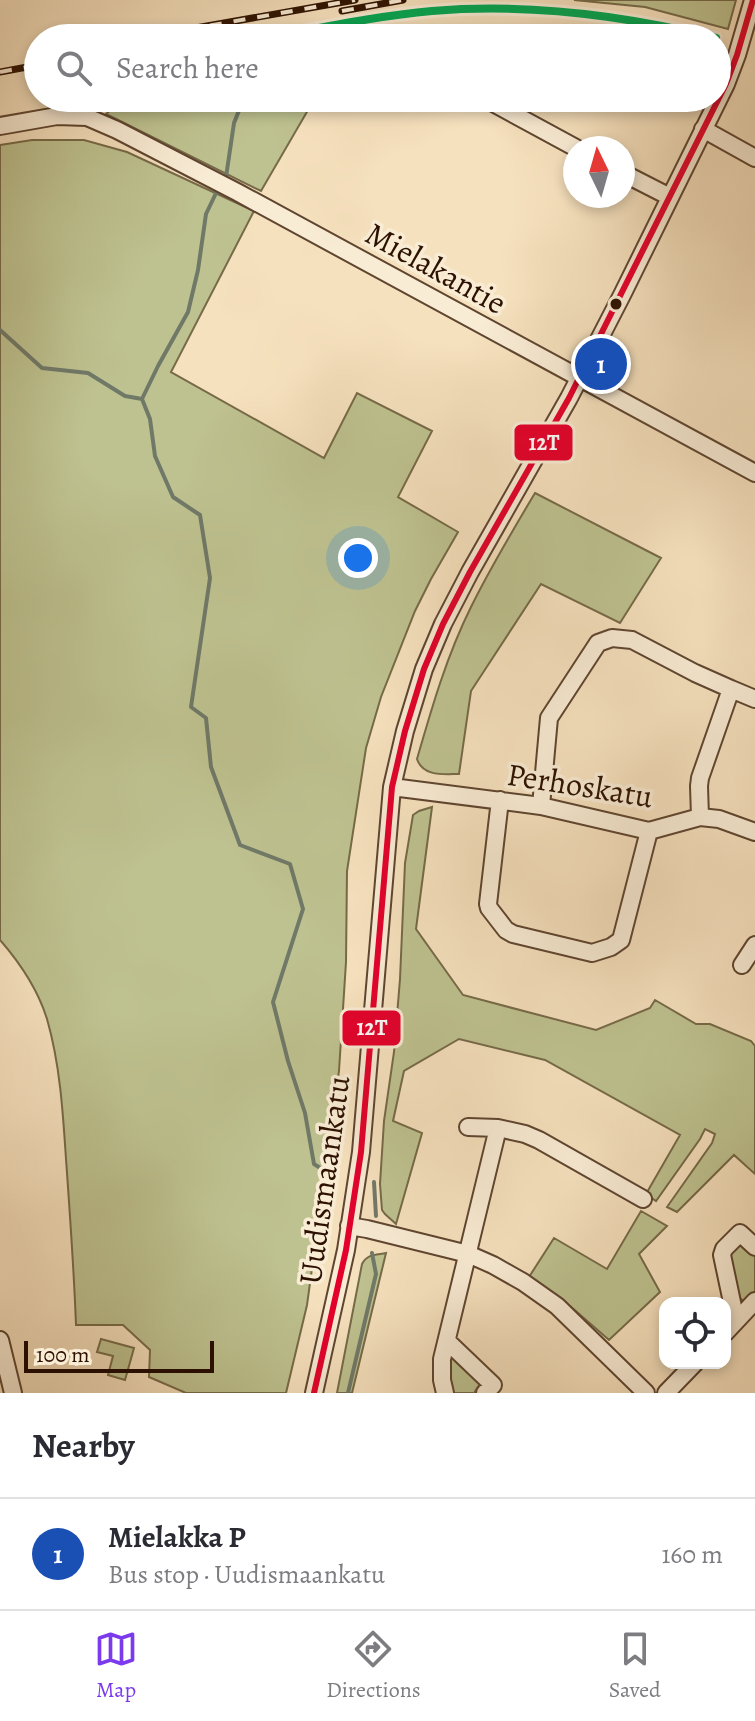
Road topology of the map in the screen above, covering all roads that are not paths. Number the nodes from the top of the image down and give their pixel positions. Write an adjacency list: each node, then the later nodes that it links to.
1 (753, 0): 2 (street, Uudismaankatu)
2 (731, 71)
3 (510, 112): 7 (street)
4 (712, 112): 6 (street, Uudismaankatu)
5 (0, 126): 11 (street, Mielakantie)
6 (703, 129): 8 (street); 10 (street, Uudismaankatu)
7 (563, 141)
8 (755, 158)
9 (635, 179): 10 (street)
10 (670, 197): 11 (street, Uudismaankatu)
11 (580, 378): 12 (street, Mielakantie); 15 (street, Uudismaankatu)
12 (755, 473)
13 (731, 689): 14 (street); 17 (street); 18 (street)
14 (755, 699)
15 (392, 787): 16 (street, Perhoskatu); 26 (street, Uudismaankatu)
16 (500, 800): 17 (street, Perhoskatu); 19 (street)
17 (541, 806): 19 (street, Perhoskatu)
18 (700, 817): 19 (street, Perhoskatu); 20 (street, Perhoskatu)
19 (649, 831)
20 (755, 832)
21 (755, 945): 22 (street)
22 (742, 965)
23 (468, 1127): 24 (street)
24 (498, 1128): 25 (street); 28 (street)
25 (643, 1199)
26 (349, 1226): 28 (street); 36 (street, Uudismaankatu)
27 (755, 1247): 29 (street)
28 (468, 1254): 33 (street); 39 (street)
29 (727, 1297)
30 (755, 1301): 31 (street)
31 (731, 1326)
32 (0, 1340): 35 (street)
33 (448, 1342): 37 (street); 38 (street)
34 (689, 1369): 40 (street)
35 (13, 1393)
36 (314, 1393)
37 (445, 1393)
38 (485, 1393)
39 (646, 1393)
40 (666, 1393)

